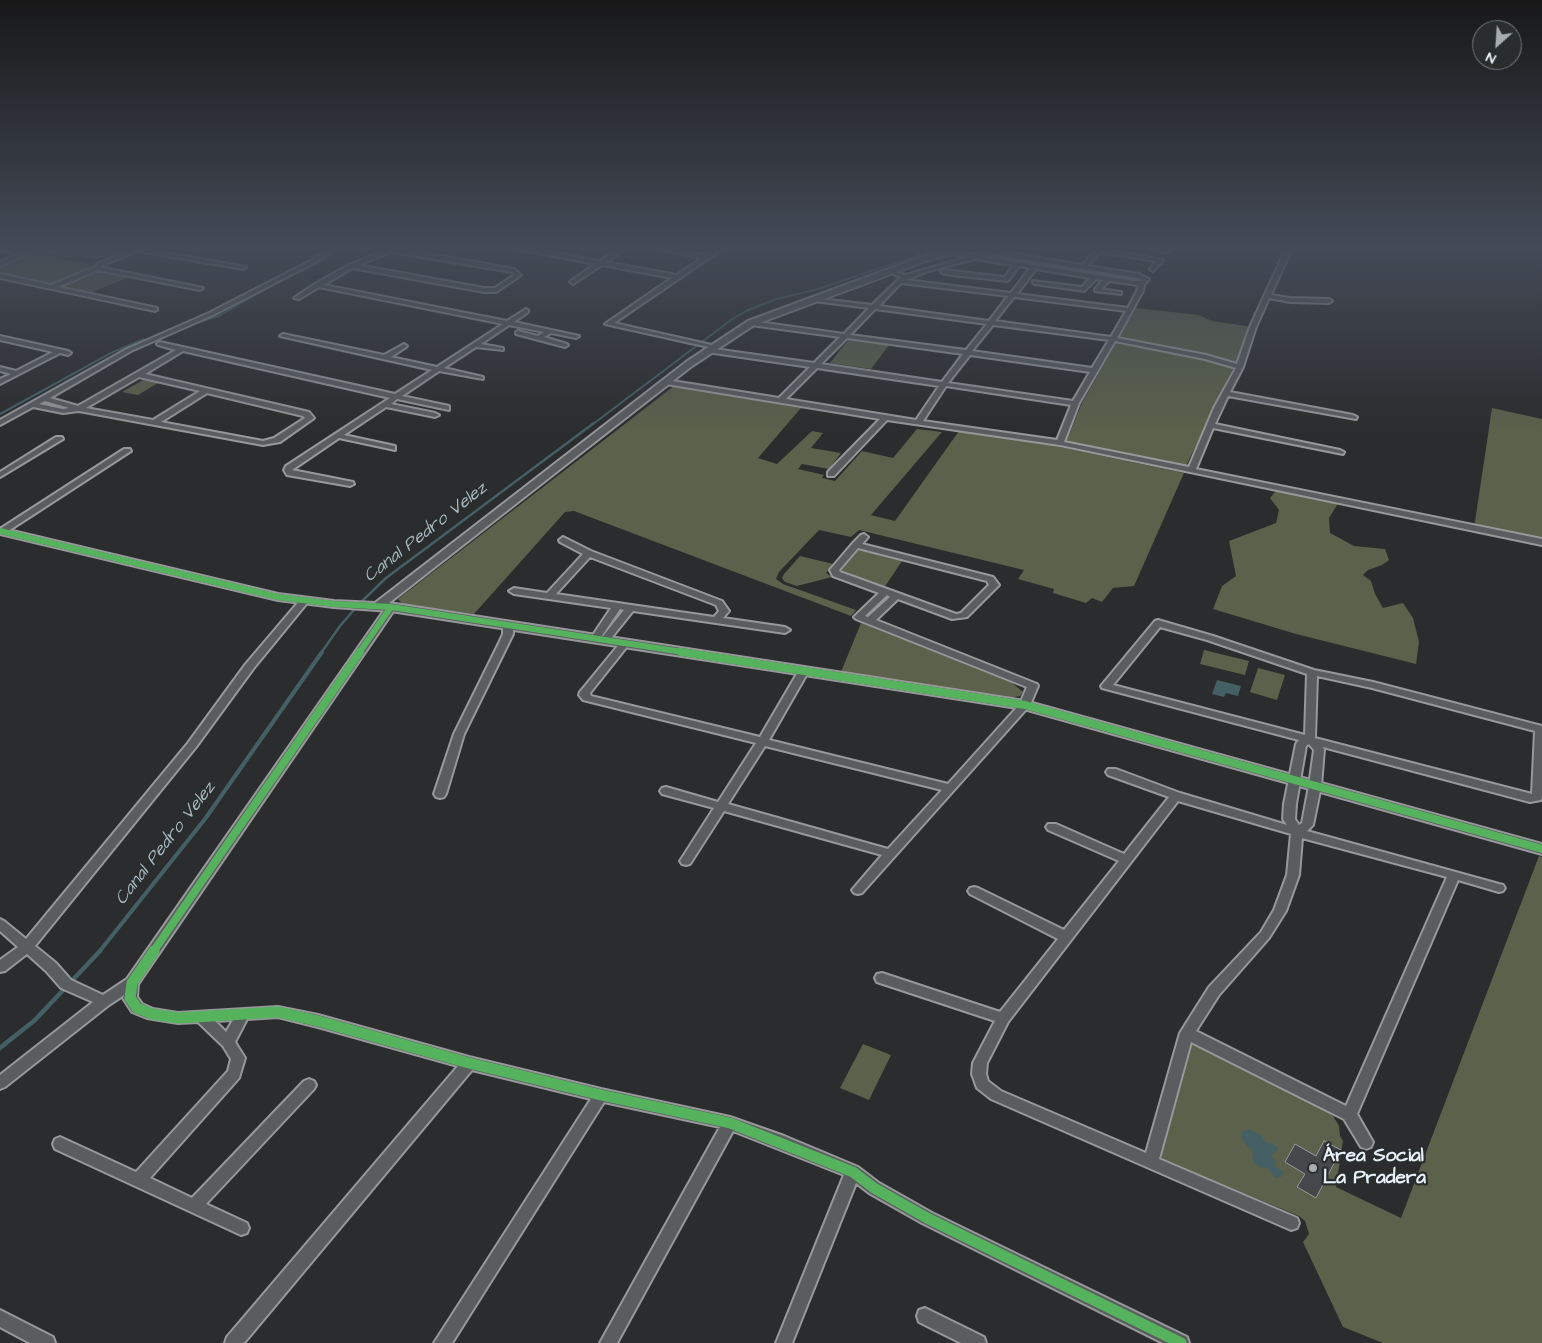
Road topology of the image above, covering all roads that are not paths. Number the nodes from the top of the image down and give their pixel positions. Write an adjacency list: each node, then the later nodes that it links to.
1 (1130, 310): 21 (street)
2 (217, 311): 47 (street)
3 (450, 311): 11 (street)
4 (526, 311): 11 (street)
5 (628, 311): 26 (street)
6 (782, 311): 12 (street)
7 (871, 311): 16 (street)
8 (902, 311): 13 (street)
9 (1000, 311): 13 (street)
10 (1261, 311): 34 (street)
11 (508, 322): 14 (street); 23 (street)
12 (751, 322): 16 (street); 26 (street)
13 (991, 323): 21 (street); 30 (street)
14 (550, 330): 18 (street); 20 (street)
15 (518, 333): 20 (street)
16 (847, 335): 30 (street); 33 (street)
17 (283, 336): 32 (street)
18 (576, 336)
19 (0, 338): 29 (street)
20 (539, 338): 24 (street)
21 (1113, 339): 34 (street); 37 (street)
22 (160, 344): 27 (street)
23 (475, 345): 28 (street); 36 (street)
24 (565, 345)
25 (404, 346): 32 (street)
26 (709, 347): 33 (street); 42 (street)
27 (182, 349): 39 (street); 46 (street)
28 (501, 349)
29 (58, 352): 31 (street); 38 (street)
30 (967, 352): 37 (street); 43 (street)
31 (68, 353)
32 (385, 358): 36 (street)
33 (813, 366): 43 (street); 48 (street)
34 (1240, 367): 45 (street)
35 (0, 369): 38 (street)
36 (439, 369): 40 (street); 46 (street)
37 (1094, 370): 49 (street)
38 (16, 373): 41 (street)
39 (137, 374): 44 (street); 53 (street)
40 (481, 378)
41 (0, 382)
42 (666, 382): 48 (street); 84 (street)
43 (942, 385): 49 (street); 58 (street)
44 (206, 390): 60 (street); 60 (street)
45 (1226, 393): 55 (street); 61 (street)
46 (397, 397): 51 (street); 52 (street)
47 (44, 398): 50 (street); 53 (street)
48 (781, 400): 57 (street)
49 (1075, 403): 64 (street)
50 (32, 405): 53 (street); 56 (street)
51 (386, 405): 54 (street); 62 (street)
52 (446, 408)
53 (79, 409): 60 (street)
54 (435, 415)
55 (1353, 417)
56 (3, 418): 59 (street)
57 (885, 418): 58 (street); 69 (street)
58 (919, 422): 64 (street)
59 (0, 423)
60 (154, 423)
61 (1211, 425): 67 (street); 68 (street)
62 (340, 436): 65 (street); 71 (street)
63 (59, 439): 70 (street)
64 (1060, 443): 68 (street)
65 (392, 448)
66 (127, 451): 72 (street)
67 (1340, 452)
68 (1192, 469): 75 (street)
69 (831, 474)
70 (0, 475)
71 (350, 484)
72 (1, 531): 82 (street)
73 (864, 537): 76 (street)
74 (563, 540): 77 (street)
75 (1542, 542)
76 (856, 545): 79 (street); 81 (street)
77 (588, 553): 80 (street); 86 (street)
78 (514, 591): 80 (street)
79 (885, 592): 81 (street); 87 (street)
80 (550, 596): 83 (street)
81 (896, 596): 87 (street)
82 (304, 601): 84 (street); 117 (street)
83 (617, 606): 85 (street); 90 (street)
84 (378, 607): 88 (street); 120 (street)
85 (630, 608): 86 (street); 90 (street)
86 (717, 620): 89 (street)
87 (870, 621): 94 (street)
88 (508, 625): 90 (street); 102 (street)
89 (785, 630)
90 (601, 639): 91 (street)
91 (624, 644): 92 (street); 96 (street)
92 (803, 672): 94 (street); 96 (street)
93 (1312, 672): 95 (street); 95 (street); 95 (street)
94 (1025, 706): 98 (street); 100 (street)
95 (1310, 739): 98 (street); 99 (street)
96 (763, 741): 100 (street); 104 (street)
97 (1112, 772): 103 (street)
98 (1294, 781): 99 (street); 106 (street)
99 (1315, 786): 106 (street); 107 (street)
100 (950, 788): 108 (street)
101 (666, 791): 104 (street)
102 (440, 794)
103 (1176, 796): 106 (street); 109 (street)
104 (720, 806): 108 (street); 110 (street)
105 (1052, 827): 109 (street)
106 (1298, 832): 111 (street); 125 (street)
107 (1542, 849)
108 (892, 854): 113 (street)
109 (1128, 860): 116 (street)
110 (686, 861)
111 (1454, 875): 112 (street); 131 (street)
112 (1499, 888)
113 (858, 890)
114 (974, 891): 116 (street)
115 (0, 924): 117 (street)
116 (1066, 937): 124 (street)
117 (27, 947): 118 (street); 121 (street)
118 (0, 967)
119 (882, 978): 124 (street)
120 (132, 983): 121 (street); 123 (street)
121 (104, 1001): 128 (street)
122 (243, 1014): 123 (street); 126 (street); 127 (street)
123 (201, 1017): 126 (street)
124 (1003, 1018): 135 (street)
125 (1186, 1033): 131 (street); 135 (street)
126 (228, 1042): 137 (street)
127 (469, 1063): 130 (street); 145 (street)
128 (0, 1083)
129 (309, 1086): 138 (street)
130 (601, 1095): 132 (street); 146 (street)
131 (1348, 1115): 133 (street)
132 (730, 1124): 136 (street); 147 (street)
133 (1366, 1142)
134 (60, 1144): 137 (street)
135 (1151, 1162): 139 (street)
136 (853, 1172): 148 (street); 149 (street)
137 (139, 1180): 138 (street)
138 (194, 1206): 140 (street)
139 (1291, 1223)
140 (241, 1228)
141 (925, 1316): 143 (street)
142 (0, 1318): 144 (street)
143 (968, 1340)
144 (47, 1343)
145 (233, 1343)
146 (442, 1343)
147 (608, 1343)
148 (784, 1343)
149 (1182, 1343)

